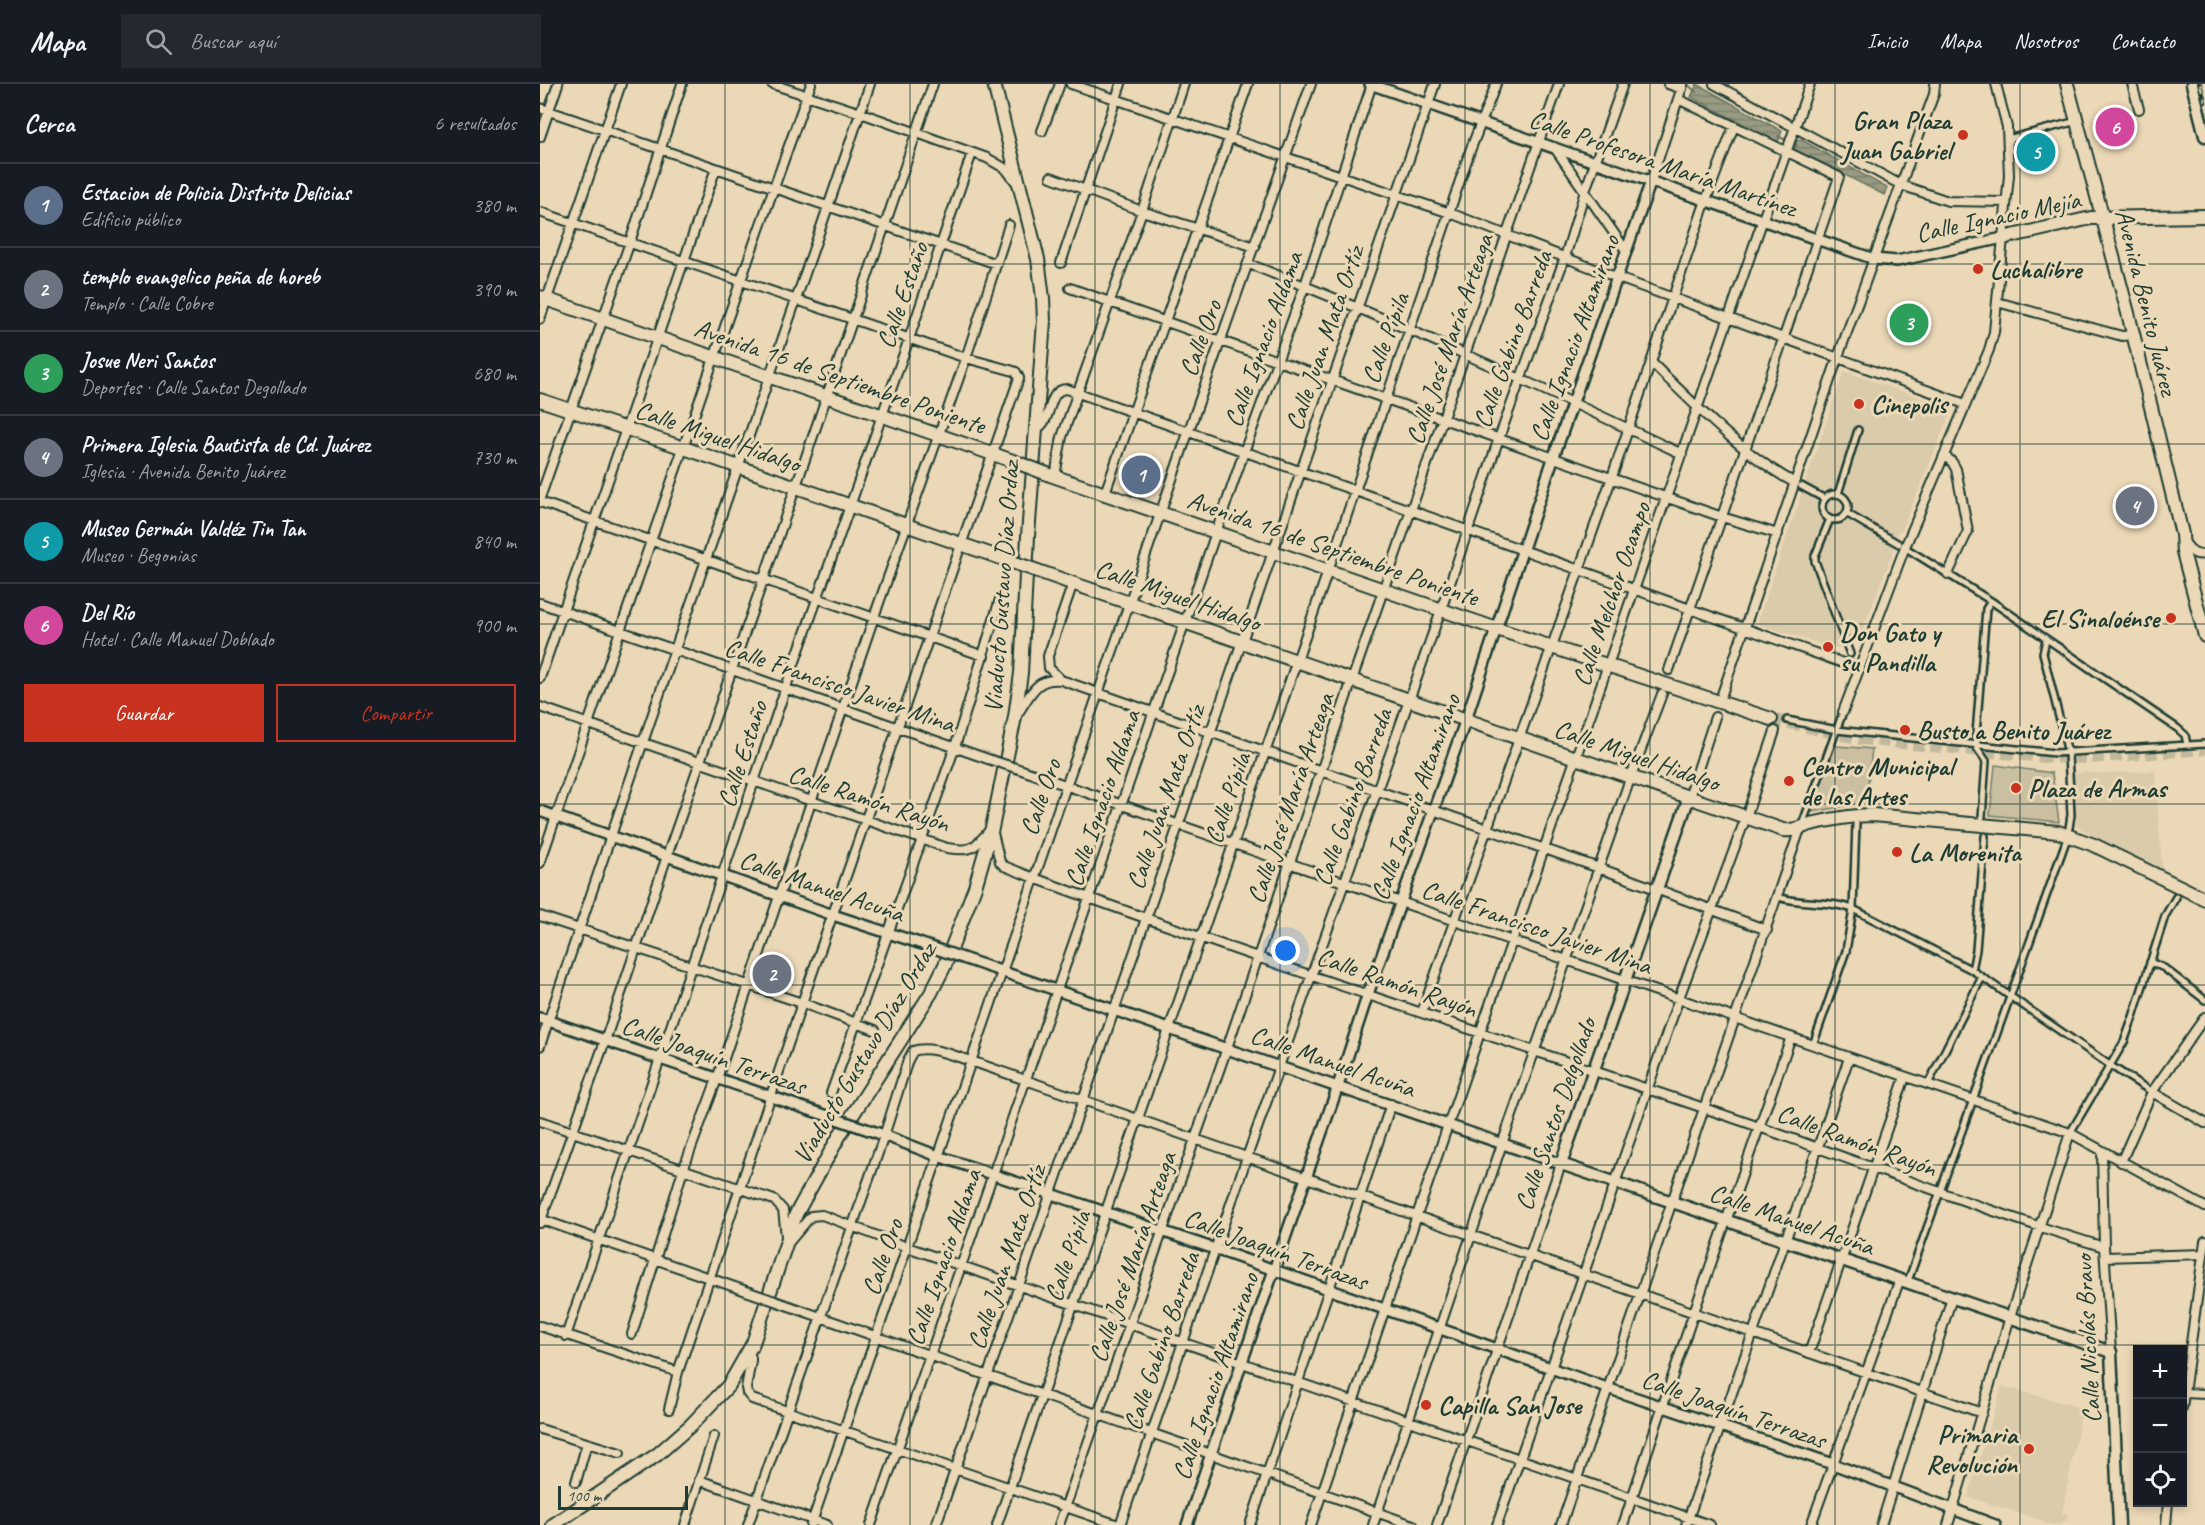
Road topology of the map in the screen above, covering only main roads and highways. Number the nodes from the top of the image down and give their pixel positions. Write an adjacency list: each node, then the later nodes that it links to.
1 (994, 84): 16 (main road, Viaducto Gustavo Díaz Ordaz)
2 (2067, 84): 6 (main road, Avenida Benito Juárez)
3 (2192, 84): 4 (main road)
4 (2205, 136)
5 (2205, 216): 6 (main road, Calle Ignacio Mejía)
6 (2103, 217): 7 (main road, Calle Ignacio Mejía); 10 (main road, Avenida Benito Juárez)
7 (2003, 238)
8 (543, 298): 11 (main road, Avenida 16 de Septiembre Poniente, bridge)
9 (540, 400): 12 (main road, Calle Miguel Hidalgo, bridge)
10 (2205, 636)
11 (1773, 725)
12 (1689, 797): 13 (main road, Calle Miguel Hidalgo); 14 (main road, Calle Santos Delgollado)
13 (2205, 899)
14 (1561, 1164): 15 (main road, Calle Manuel Acuña)
15 (2111, 1352): 17 (main road, Calle Nicolás Bravo)
16 (553, 1525)
17 (2119, 1525)

